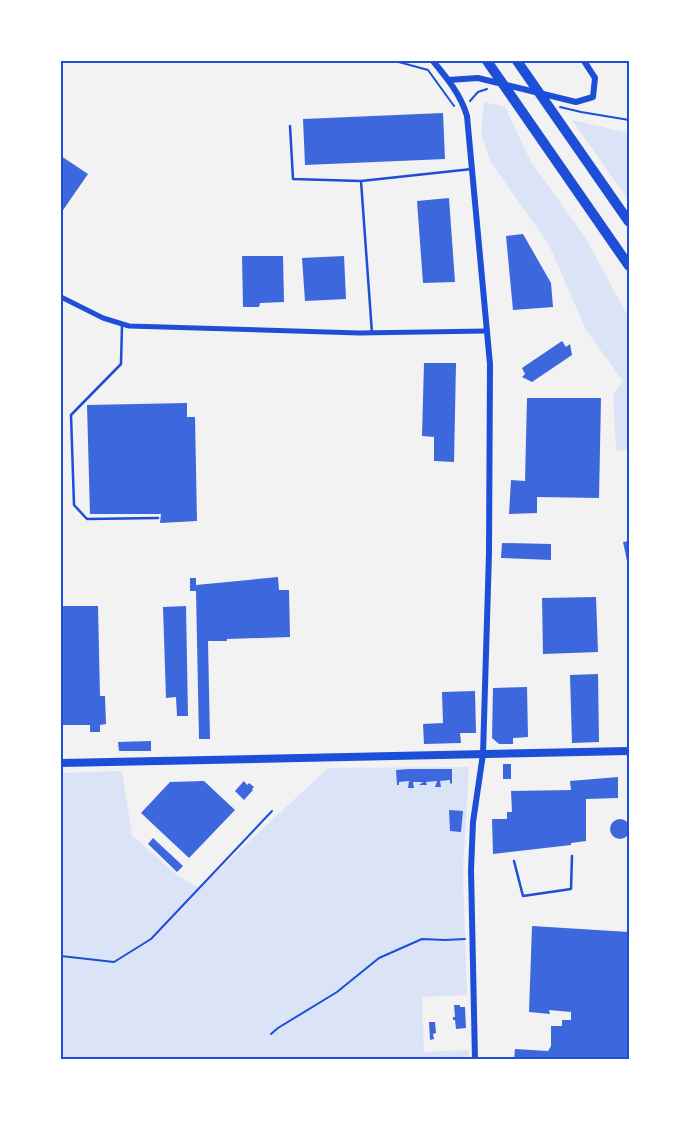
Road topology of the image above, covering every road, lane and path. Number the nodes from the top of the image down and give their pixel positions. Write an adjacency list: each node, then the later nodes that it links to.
1 (395, 61): 5 (path)
2 (433, 61): 7 (street)
3 (518, 61): 13 (highway)
4 (584, 61): 7 (street)
5 (405, 64)
6 (488, 64): 14 (highway)
7 (448, 80): 11 (street)
8 (581, 112): 9 (path)
9 (629, 120)
10 (290, 126): 12 (lane)
11 (473, 169): 12 (lane); 17 (street)
12 (361, 181): 18 (lane)
13 (629, 222)
14 (629, 266)
15 (61, 297): 16 (street)
16 (122, 324): 18 (street); 19 (lane)
17 (487, 331): 18 (street); 21 (street)
18 (372, 333)
19 (158, 518)
20 (629, 751): 21 (main road)
21 (482, 754): 22 (main road); 26 (street)
22 (61, 763)
23 (272, 811): 27 (path)
24 (572, 856): 25 (lane)
25 (514, 861)
26 (472, 938): 28 (path); 29 (street)
27 (61, 956)
28 (271, 1034)
29 (475, 1060)

